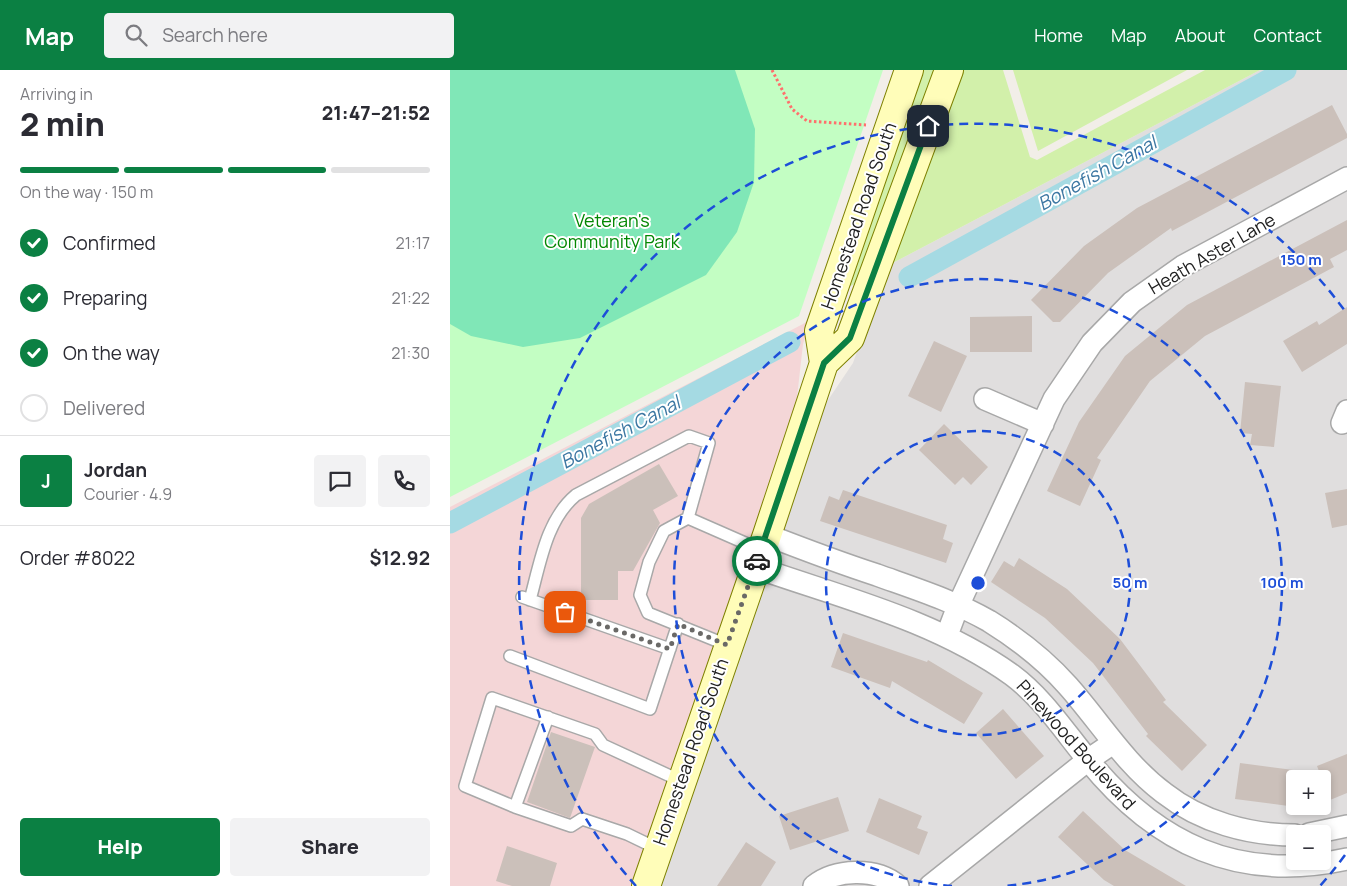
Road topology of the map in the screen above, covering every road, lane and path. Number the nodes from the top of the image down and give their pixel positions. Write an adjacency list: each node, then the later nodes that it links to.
1 (772, 70): 4 (path)
2 (909, 70): 6 (main road, Homestead Road South)
3 (949, 70): 6 (main road, Homestead Road South)
4 (870, 125)
5 (1347, 178): 8 (street, Heath Aster Lane)
6 (824, 363): 10 (main road, Homestead Road South)
7 (985, 399): 8 (street)
8 (1043, 424): 11 (street, Heath Aster Lane)
9 (688, 518): 10 (lane); 12 (lane); 15 (lane)
10 (761, 551): 11 (street, Pinewood Boulevard); 13 (street, Pinewood Boulevard); 14 (main road, Homestead Road South)
11 (958, 606): 13 (street, Heath Aster Lane); 18 (street, Pinewood Boulevard)
12 (678, 624): 14 (lane); 15 (lane)
13 (947, 635): 19 (street, Pinewood Boulevard)
14 (727, 645): 20 (main road, Homestead Road South)
15 (670, 649): 16 (lane)
16 (510, 656)
17 (548, 717): 20 (lane); 21 (lane); 21 (lane)
18 (1113, 743): 19 (street); 24 (street, Pinewood Boulevard)
19 (1088, 760): 26 (street, Pinewood Boulevard); 30 (street)
20 (681, 781): 25 (main road, Homestead Road South)
21 (515, 807): 25 (lane)
22 (1347, 826): 23 (street)
23 (1331, 829)
24 (1286, 835)
25 (658, 849): 27 (main road, Homestead Road South)
26 (1347, 859)
27 (646, 886)
28 (814, 886): 29 (street)
29 (898, 886)
30 (930, 886)

